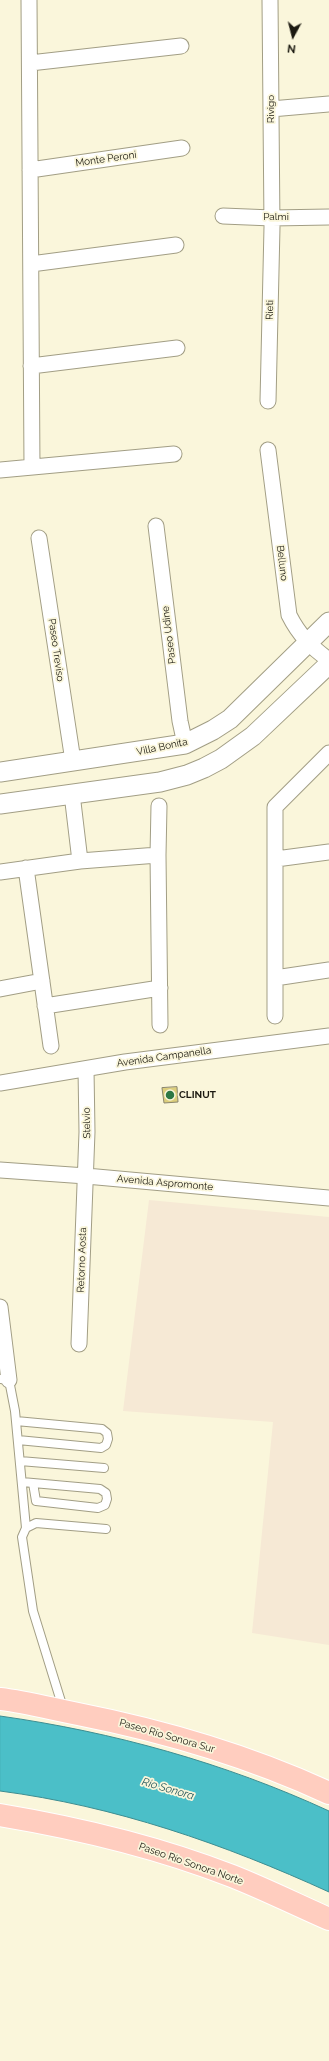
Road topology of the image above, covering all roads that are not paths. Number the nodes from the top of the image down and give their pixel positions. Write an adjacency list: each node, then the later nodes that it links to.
1 (29, 0): 4 (street)
2 (270, 0): 6 (street, Rivigo)
3 (181, 46): 4 (street)
4 (30, 63): 8 (street)
5 (329, 104): 6 (street)
6 (271, 109): 11 (street, Rivigo)
7 (182, 148): 8 (street, Monte Peroni)
8 (30, 170): 13 (street)
9 (223, 216): 11 (street, Palmi)
10 (329, 217): 11 (street, Palmi)
11 (272, 218): 16 (street, Rieti)
12 (176, 245): 13 (street)
13 (30, 264): 15 (street)
14 (177, 348): 15 (street)
15 (31, 366): 19 (street)
16 (268, 401)
17 (268, 450): 24 (street, Belluno)
18 (174, 454): 19 (street)
19 (32, 467): 20 (street)
20 (0, 470)
21 (156, 526): 27 (street, Paseo Udine)
22 (39, 538): 29 (street, Paseo Treviso)
23 (329, 622): 24 (street, Villa Bonita)
24 (307, 643): 25 (street, Belluno); 27 (street, Villa Bonita)
25 (329, 660)
26 (329, 664): 31 (street)
27 (185, 744): 29 (street, Villa Bonita)
28 (329, 753): 36 (street)
29 (73, 761): 30 (street, Villa Bonita)
30 (0, 772)
31 (72, 794): 32 (street); 37 (street)
32 (0, 804)
33 (159, 806): 35 (street)
34 (329, 852): 36 (street)
35 (158, 855): 37 (street); 43 (street)
36 (276, 859): 41 (street)
37 (80, 861): 38 (street)
38 (26, 868): 39 (street); 42 (street)
39 (0, 872)
40 (329, 970): 41 (street)
41 (275, 978): 46 (street)
42 (42, 981): 44 (street); 45 (street)
43 (160, 988): 45 (street); 47 (street)
44 (0, 989)
45 (45, 1006): 49 (street)
46 (275, 1016)
47 (160, 1024)
48 (329, 1036): 50 (street, Avenida Campanella)
49 (51, 1046)
50 (86, 1069): 51 (street, Avenida Campanella); 53 (street, Stelvio)
51 (0, 1083)
52 (0, 1170): 53 (street, Avenida Aspromonte)
53 (86, 1176): 54 (street, Avenida Aspromonte); 56 (street, Retorno Aosta)
54 (329, 1198)
55 (0, 1307): 57 (street)
56 (79, 1344)
57 (5, 1379): 58 (lane)
58 (16, 1421): 59 (lane); 59 (lane)
59 (18, 1440): 60 (lane)
60 (20, 1461): 61 (lane); 62 (lane)
61 (104, 1468)
62 (22, 1482): 63 (lane); 64 (lane)
63 (33, 1483): 63 (lane)
64 (26, 1528): 65 (lane); 67 (lane)
65 (106, 1529)
66 (0, 1700): 67 (main road, Paseo Río Sonora Sur)
67 (64, 1711): 68 (main road, Paseo Río Sonora Sur)
68 (329, 1793)
69 (0, 1815): 70 (main road, Paseo Río Sonora Norte)
70 (329, 1919)

